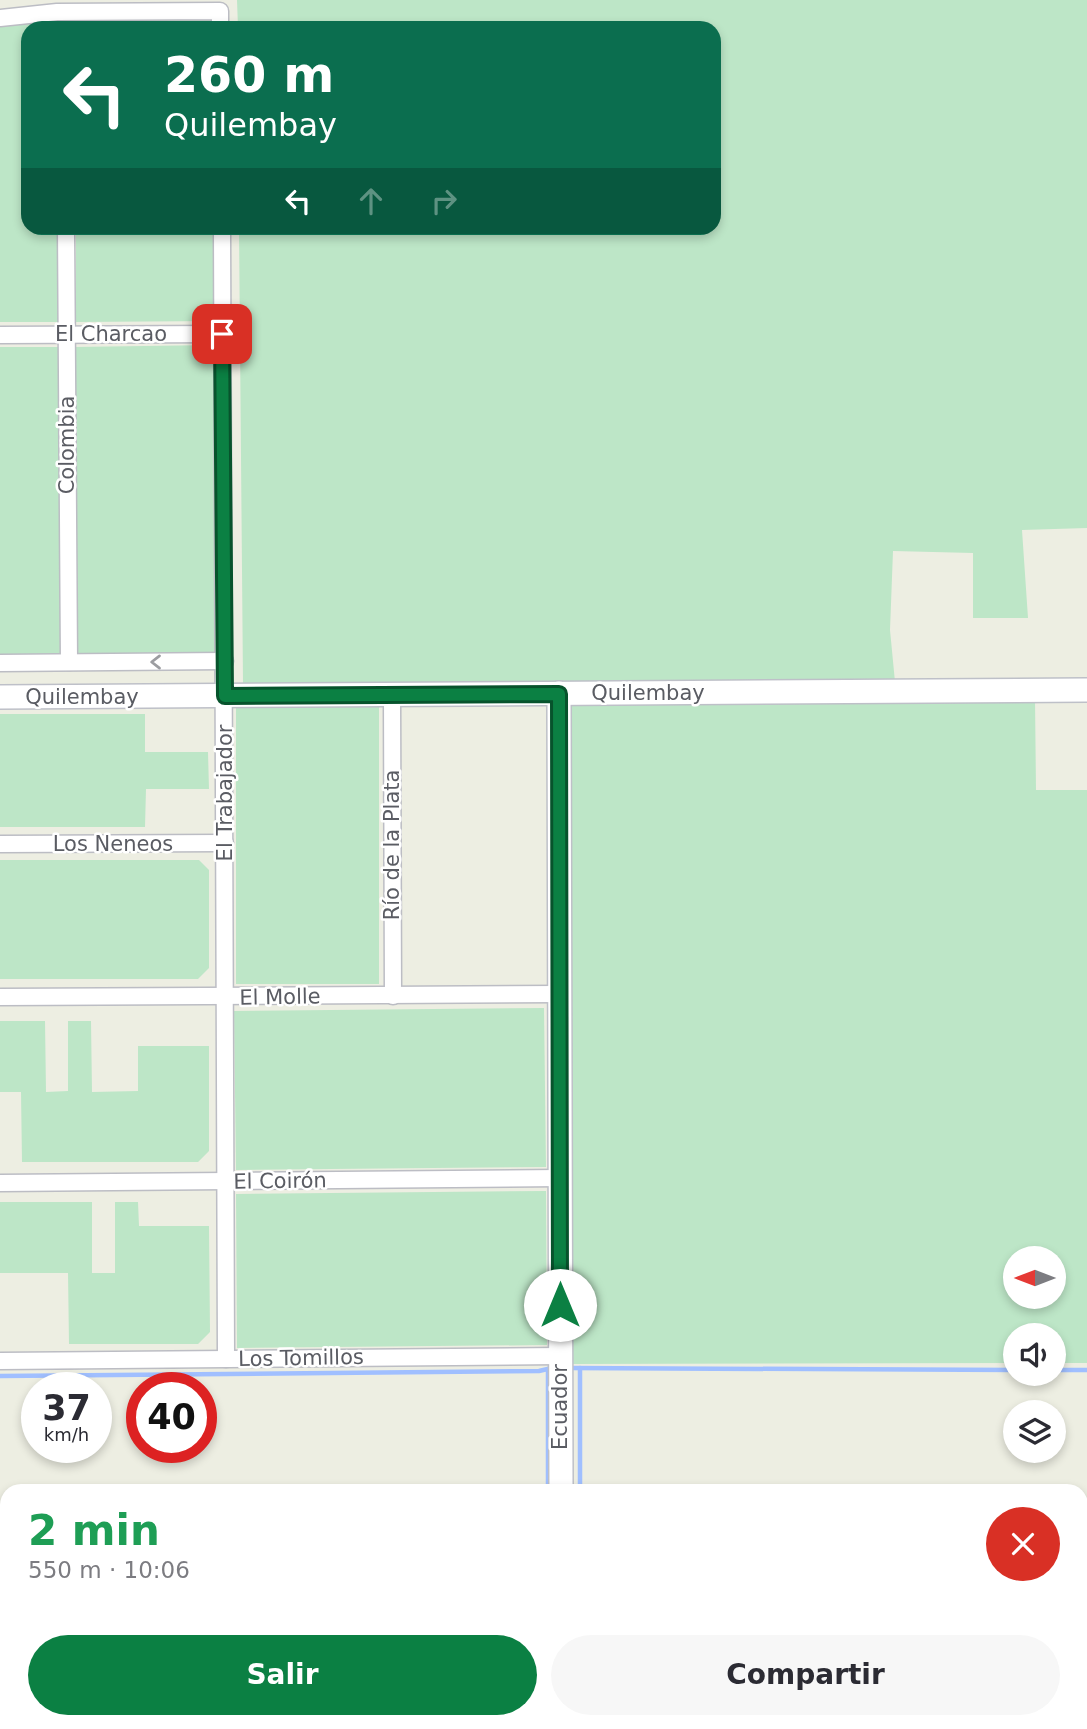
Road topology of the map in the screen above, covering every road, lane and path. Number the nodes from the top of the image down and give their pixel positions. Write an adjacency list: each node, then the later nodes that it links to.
1 (0, 18): 2 (street)
2 (65, 20): 3 (street)
3 (220, 21)
4 (66, 235): 6 (street, Colombia)
5 (222, 235): 7 (street, El Trabajador)
6 (66, 334): 7 (street, El Charcao); 8 (street, El Charcao); 10 (street, Colombia)
7 (222, 334): 9 (street, El Trabajador)
8 (0, 335)
9 (225, 661): 10 (street, Quilembay, one-way to 10); 15 (street, El Trabajador)
10 (69, 662): 11 (street, Quilembay)
11 (0, 663)
12 (1087, 690): 14 (street, Quilembay)
13 (392, 694): 14 (street, Quilembay); 15 (street, Quilembay); 20 (street, Río de la Plata)
14 (559, 694): 19 (street, Ecuador)
15 (225, 696): 16 (street, Quilembay); 17 (street, El Trabajador)
16 (0, 697)
17 (225, 843): 18 (street, Los Neneos); 22 (street, El Trabajador)
18 (0, 844)
19 (560, 994): 20 (street, El Molle); 23 (street, Ecuador)
20 (393, 996): 22 (street, El Molle)
21 (0, 997): 22 (street, El Molle)
22 (226, 997): 24 (street, El Trabajador)
23 (560, 1178): 24 (street, El Coirón); 26 (street, Ecuador)
24 (226, 1182): 25 (street, El Coirón); 27 (street, El Trabajador)
25 (0, 1183)
26 (560, 1356): 27 (street, Los Tomillos); 29 (street, Ecuador)
27 (226, 1359): 28 (street, Los Tomillos)
28 (0, 1362)
29 (561, 1484)

